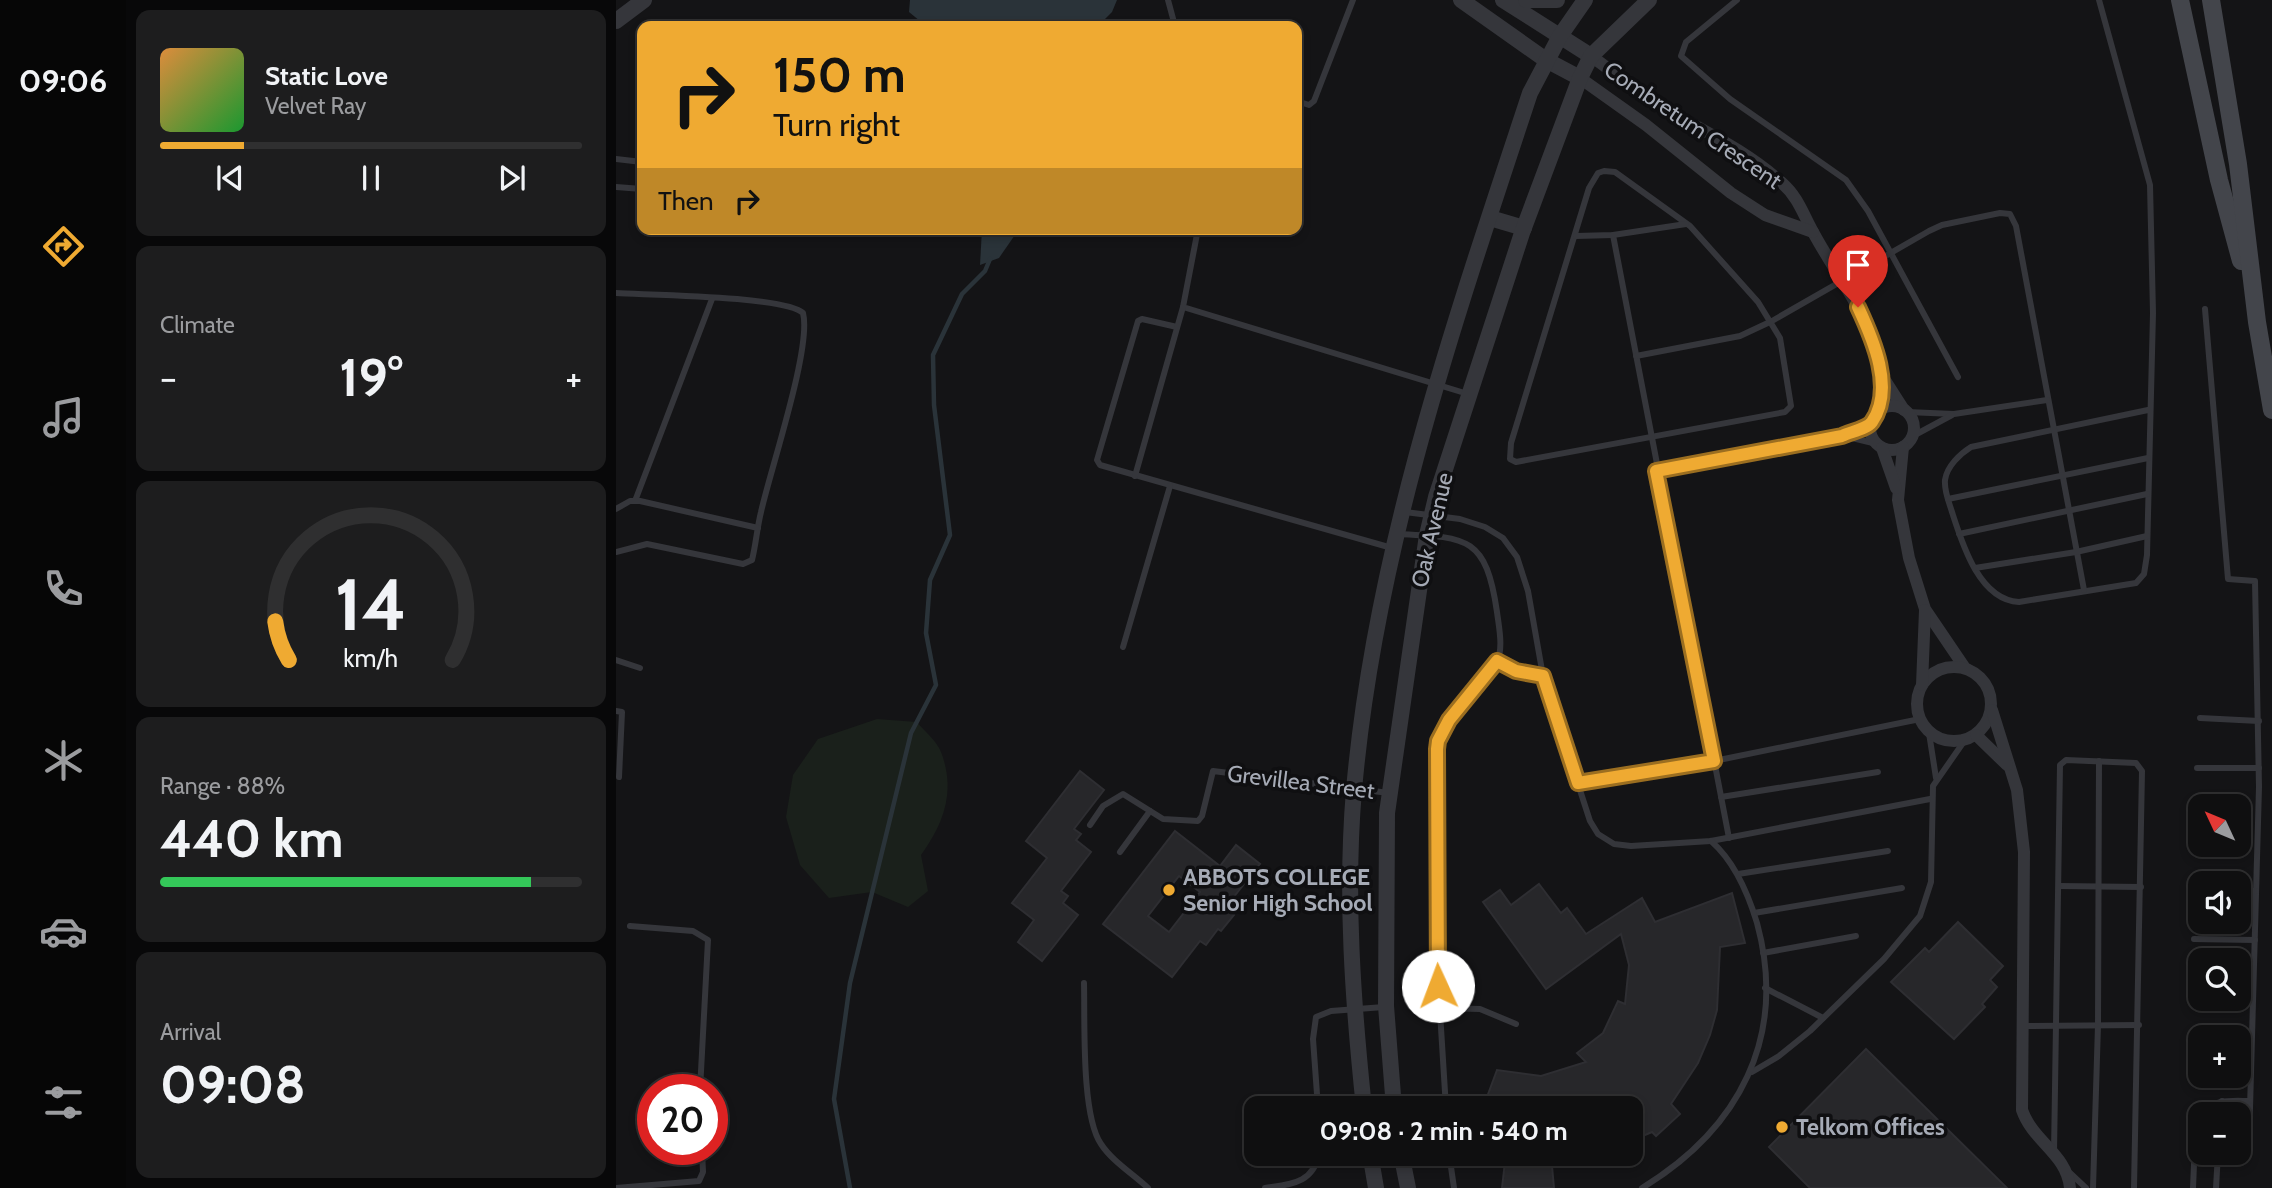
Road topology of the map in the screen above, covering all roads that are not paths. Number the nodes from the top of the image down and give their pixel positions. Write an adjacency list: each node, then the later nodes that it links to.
1 (644, 0): 14 (street)
2 (1168, 0): 15 (lane)
3 (1353, 0): 20 (lane)
4 (1461, 0): 18 (street)
5 (1503, 0): 16 (street)
6 (1526, 0): 7 (street)
7 (1557, 0)
8 (1585, 0): 16 (street, Oak Avenue)
9 (1649, 0): 17 (street, Oak Avenue)
10 (1737, 0): 32 (lane)
11 (2099, 0): 47 (lane)
12 (2180, 0): 39 (main road)
13 (2211, 0): 39 (main road)
14 (616, 20)
15 (1174, 21)
16 (1560, 36): 17 (street); 18 (street, Oak Avenue)
17 (1591, 56): 19 (street, Oak Avenue); 28 (street, Combretum Crescent)
18 (1546, 60): 19 (street); 25 (street, Oak Avenue)
19 (1580, 78): 27 (street, Oak Avenue); 28 (street, Combretum Crescent)
20 (1302, 103)
21 (616, 159): 22 (lane)
22 (637, 161)
23 (616, 187): 24 (lane)
24 (637, 189)
25 (1490, 218): 27 (street); 44 (street, Oak Avenue)
26 (1686, 223): 30 (lane); 31 (lane); 38 (lane)
27 (1524, 228): 45 (street, Oak Avenue)
28 (1813, 232): 33 (street, Combretum Crescent)
29 (1197, 235): 36 (lane)
30 (1613, 235): 31 (lane); 41 (lane)
31 (1576, 236): 56 (lane)
32 (1889, 253): 33 (lane); 43 (lane); 46 (lane)
33 (1844, 279): 38 (lane); 42 (street, Combretum Crescent)
34 (616, 293): 35 (lane)
35 (712, 299): 67 (lane); 72 (lane)
36 (1183, 307): 40 (lane); 44 (lane)
37 (2205, 309): 93 (lane)
38 (1772, 321): 41 (lane); 56 (lane)
39 (2257, 322): 49 (main road)
40 (1177, 327): 62 (lane); 62 (lane)
41 (1636, 356): 56 (lane)
42 (1881, 374): 48 (street, Combretum Crescent); 50 (street, Combretum Crescent)
43 (1958, 377)
44 (1439, 385): 45 (lane); 69 (street, Oak Avenue)
45 (1470, 395): 71 (street, Oak Avenue)
46 (2047, 400): 51 (lane); 53 (lane)
47 (2148, 410): 53 (lane); 59 (lane)
48 (1905, 411): 50 (street); 51 (lane); 55 (street)
49 (2272, 411)
50 (1877, 412): 52 (street)
51 (1954, 414): 55 (lane)
52 (1871, 424): 54 (lane); 57 (street)
53 (2053, 432): 61 (lane); 66 (lane)
54 (1842, 436): 57 (lane); 60 (lane)
55 (1913, 436): 58 (street)
56 (1650, 438): 60 (lane)
57 (1880, 446): 58 (street); 64 (street)
58 (1903, 447): 64 (street)
59 (2148, 458): 61 (lane); 65 (lane)
60 (1656, 471): 97 (lane)
61 (2062, 474): 66 (lane); 70 (lane)
62 (1135, 476): 63 (lane)
63 (1170, 486): 76 (lane); 82 (lane)
64 (1898, 492): 81 (street)
65 (2147, 494): 70 (lane); 75 (lane)
66 (1948, 499): 73 (lane)
67 (635, 501): 68 (lane); 72 (lane)
68 (616, 509)
69 (1399, 512): 71 (lane); 76 (street, Oak Avenue)
70 (2068, 512): 73 (lane); 78 (lane)
71 (1431, 514): 74 (street, Oak Avenue); 87 (lane)
72 (758, 528): 77 (lane)
73 (1959, 534): 79 (lane)
74 (1427, 535): 76 (lane); 84 (lane); 107 (street, Oak Avenue)
75 (2147, 536): 78 (lane); 80 (lane)
76 (1394, 541): 106 (street, Oak Avenue)
77 (616, 552)
78 (2076, 552): 79 (lane); 80 (lane)
79 (1975, 568): 80 (lane)
80 (2084, 590)
81 (1925, 609): 86 (street); 88 (street)
82 (1123, 647)
83 (616, 660): 85 (lane)
84 (1497, 661): 87 (lane); 133 (lane)
85 (639, 668)
86 (1965, 668): 88 (street); 89 (street)
87 (1543, 676): 105 (lane)
88 (1922, 685): 92 (street)
89 (1992, 710): 95 (street); 99 (street)
90 (616, 711): 96 (lane)
91 (2200, 718): 93 (lane)
92 (1920, 719): 94 (street); 97 (lane)
93 (2259, 721): 101 (lane)
94 (1929, 733): 95 (street); 104 (lane)
95 (1970, 738): 99 (street); 104 (lane)
96 (618, 749): 103 (lane)
97 (1714, 761): 105 (lane); 108 (lane)
98 (2099, 761): 117 (lane); 118 (lane); 119 (lane)
99 (2008, 765): 138 (street)
100 (2197, 768): 101 (lane)
101 (2259, 768): 122 (lane)
102 (1878, 772): 108 (lane)
103 (619, 777)
104 (1936, 778): 109 (lane)
105 (1578, 783): 113 (lane)
106 (1354, 791): 107 (lane, Grevillea Street); 110 (lane, Grevillea Street); 132 (street, Oak Avenue)
107 (1389, 793): 131 (street, Oak Avenue)
108 (1721, 797): 112 (lane)
109 (1930, 799): 112 (lane); 134 (lane)
110 (1150, 811): 111 (lane); 115 (lane)
111 (1090, 825)
112 (1729, 838): 113 (lane)
113 (1711, 841): 116 (lane)
114 (1888, 851): 116 (lane)
115 (1120, 852)
116 (1738, 874): 123 (lane)
117 (2059, 886): 118 (lane); 139 (lane)
118 (2099, 887): 119 (lane); 136 (lane)
119 (2141, 887): 137 (lane)
120 (1902, 888): 123 (lane)
121 (2251, 891): 122 (lane)
122 (2256, 891): 127 (lane)
123 (1754, 913): 128 (lane)
124 (630, 926): 141 (lane)
125 (1856, 936): 128 (lane)
126 (2194, 939): 127 (lane)
127 (2255, 940): 147 (lane)
128 (1763, 953): 130 (lane)
129 (1084, 983): 158 (lane)
130 (1765, 988): 134 (lane); 140 (lane)
131 (1386, 1006): 132 (lane); 144 (street, Oak Avenue)
132 (1355, 1008): 142 (lane); 143 (street, Oak Avenue)
133 (1440, 1008): 135 (lane); 145 (lane)
134 (1823, 1018): 140 (lane)
135 (1516, 1024)
136 (2098, 1025): 137 (lane); 139 (lane); 166 (lane)
137 (2139, 1025): 167 (lane)
138 (2021, 1026): 139 (lane); 148 (street)
139 (2056, 1026): 148 (lane)
140 (1752, 1072): 163 (lane)
141 (701, 1074)
142 (1317, 1096)
143 (1363, 1096)
144 (1393, 1096)
145 (1445, 1096)
146 (2222, 1101): 147 (lane)
147 (2250, 1101)
148 (2054, 1155): 156 (street)
149 (703, 1165): 157 (lane)
150 (2194, 1165): 168 (lane)
151 (2217, 1165): 169 (lane)
152 (1316, 1166): 159 (lane)
153 (1372, 1166): 160 (street)
154 (1404, 1166): 161 (street)
155 (1451, 1166): 162 (lane)
156 (2069, 1171): 164 (street); 165 (lane)
157 (616, 1188)
158 (1149, 1188)
159 (1265, 1188)
160 (1376, 1188)
161 (1408, 1188)
162 (1454, 1188)
163 (1642, 1188)
164 (2070, 1188)
165 (2086, 1188)
166 (2092, 1188)
167 (2134, 1188)
168 (2193, 1188)
169 (2216, 1188)

